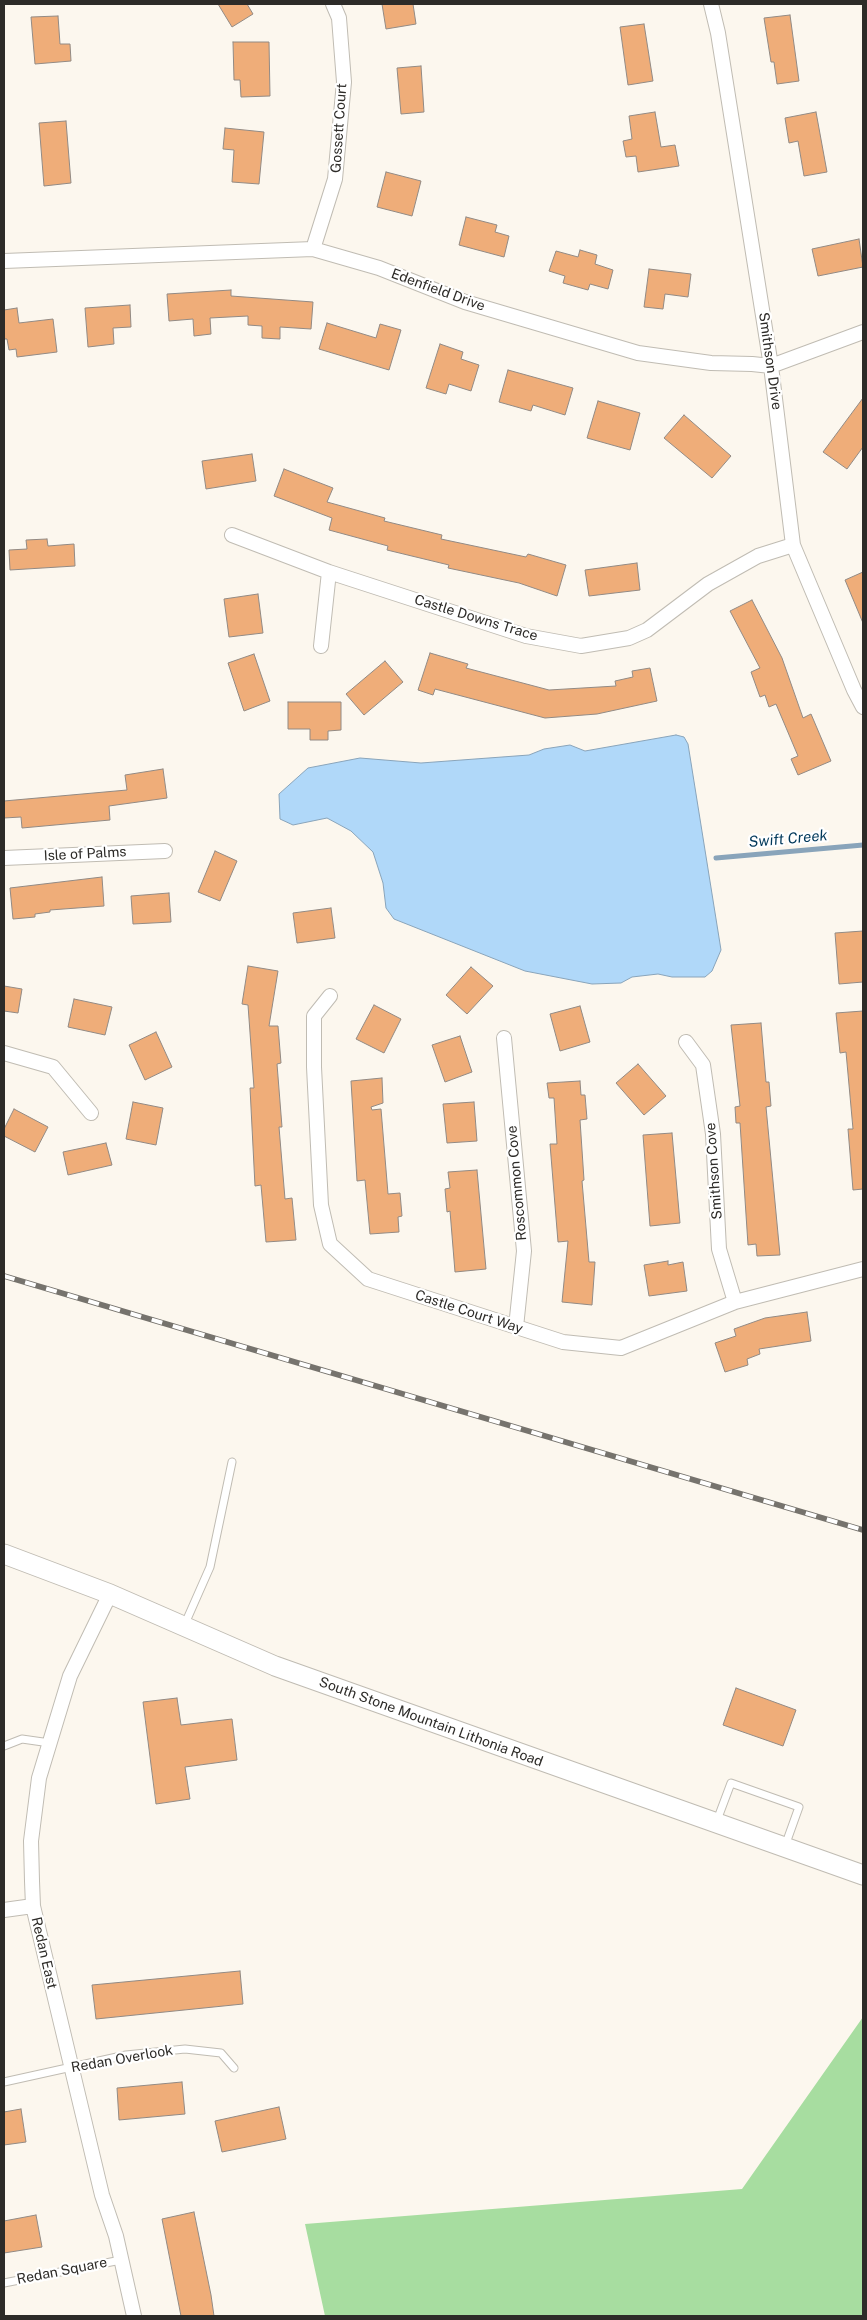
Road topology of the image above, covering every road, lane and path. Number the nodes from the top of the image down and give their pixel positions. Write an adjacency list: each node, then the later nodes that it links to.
1 (333, 4): 3 (street, Gossett Court)
2 (711, 4): 6 (street, Smithson Drive)
3 (313, 249): 4 (street, Edenfield Drive); 6 (street, Edenfield Drive)
4 (4, 261)
5 (863, 332): 6 (street, Edenfield Drive)
6 (771, 366): 8 (street, Smithson Drive)
7 (232, 535): 9 (street, Castle Downs Trace)
8 (793, 545): 9 (street, Castle Downs Trace); 11 (street, Smithson Drive)
9 (329, 572): 10 (street)
10 (321, 646)
11 (859, 686): 12 (street, Smithson Drive)
12 (863, 707)
13 (165, 851): 14 (street, Isle of Palms)
14 (4, 858)
15 (330, 996): 22 (street, Castle Court Way)
16 (504, 1038): 22 (street, Roscommon Cove)
17 (686, 1042): 21 (street, Smithson Cove)
18 (4, 1053): 19 (street)
19 (91, 1113)
20 (863, 1270): 21 (street, Castle Court Way)
21 (735, 1302): 22 (street, Castle Court Way)
22 (516, 1327)
23 (232, 1462): 26 (lane)
24 (4, 1554): 25 (main road, South Stone Mountain Lithonia Road)
25 (110, 1594): 26 (main road, South Stone Mountain Lithonia Road); 27 (street, Redan East)
26 (183, 1626): 29 (main road, South Stone Mountain Lithonia Road)
27 (50, 1743): 28 (lane); 32 (street, Redan East)
28 (4, 1746)
29 (716, 1823): 30 (main road, South Stone Mountain Lithonia Road); 30 (lane)
30 (784, 1847): 31 (main road, South Stone Mountain Lithonia Road)
31 (863, 1875)
32 (33, 1906): 33 (street); 34 (street, Redan East)
33 (4, 1910)
34 (71, 2067): 35 (lane, Redan Overlook); 36 (lane, Redan Overlook); 37 (street, Redan East)
35 (234, 2068)
36 (4, 2082)
37 (121, 2260): 38 (lane, Redan Square); 39 (street, Redan East)
38 (4, 2283)
39 (134, 2316)

